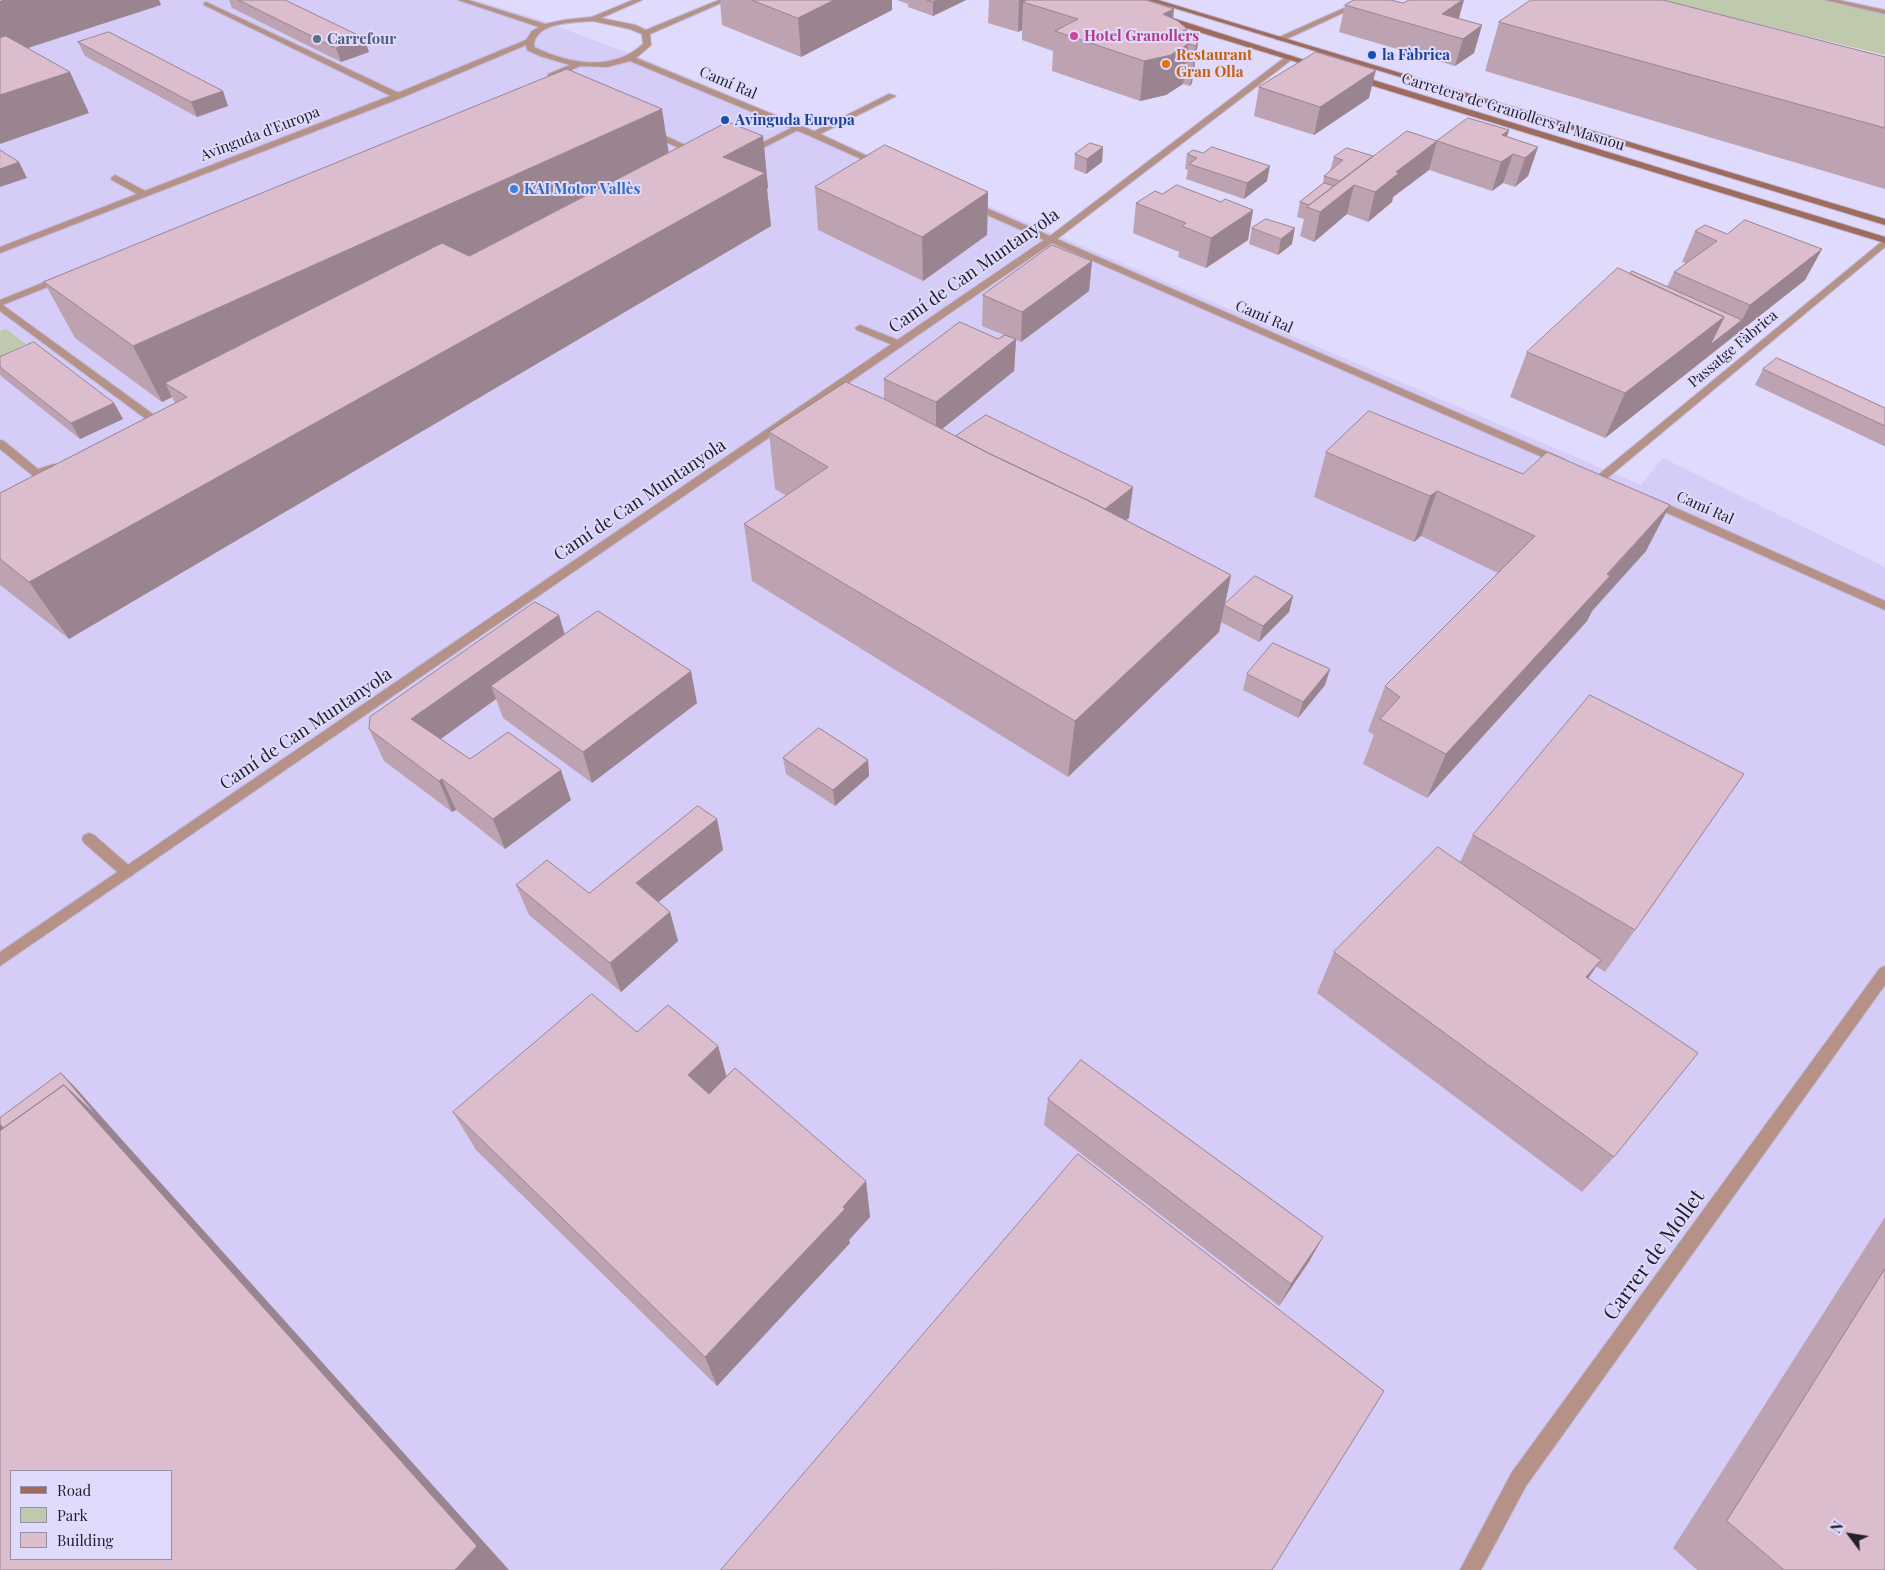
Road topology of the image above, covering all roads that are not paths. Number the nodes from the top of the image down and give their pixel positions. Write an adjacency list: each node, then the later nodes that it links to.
1 (461, 0): 13 (street)
2 (639, 0): 12 (street)
3 (725, 0): 14 (street)
4 (1151, 0): 15 (main road, Carretera de Granollers al Masnou)
5 (1368, 0): 15 (street)
6 (1828, 0): 9 (street)
7 (1862, 0): 9 (street)
8 (206, 4): 23 (street)
9 (1857, 6): 10 (street)
10 (1885, 12)
11 (1152, 14): 17 (main road)
12 (593, 19): 13 (street); 14 (street)
13 (544, 26): 16 (street)
14 (646, 33): 18 (street)
15 (1279, 39): 34 (main road, Carretera de Granollers al Masnou)
16 (528, 42): 19 (street); 23 (street, Avinguda d'Europa)
17 (1291, 57): 20 (main road); 35 (street, Camí de Can Muntanyola)
18 (630, 58): 19 (street); 26 (street, Camí Ral)
19 (578, 64): 22 (street)
20 (1325, 68)
21 (1351, 76): 36 (main road, Carretera de Granollers al Masnou)
22 (543, 79)
23 (398, 96): 32 (street, Avinguda d'Europa)
24 (892, 96): 27 (street)
25 (641, 128): 29 (street)
26 (798, 128): 27 (street, Camí Ral); 28 (street)
27 (813, 134): 30 (street, Camí Ral)
28 (754, 149)
29 (696, 152)
30 (895, 171)
31 (115, 178): 32 (street)
32 (144, 194): 37 (street, Avinguda d'Europa)
33 (959, 200): 35 (street, Camí Ral)
34 (1885, 222)
35 (1050, 240): 41 (street, Camí de Can Muntanyola); 45 (street, Camí Ral)
36 (1885, 241): 46 (street, Passatge Fàbrica)
37 (0, 250)
38 (73, 273): 39 (street)
39 (0, 305): 42 (street)
40 (860, 328): 41 (street)
41 (898, 344): 50 (street, Camí de Can Muntanyola)
42 (126, 432)
43 (0, 443): 44 (street)
44 (64, 462)
45 (1573, 466)
46 (1601, 478)
47 (1645, 498): 48 (street, Camí Ral)
48 (1885, 606)
49 (89, 839): 50 (street)
50 (127, 872): 51 (street, Camí de Can Muntanyola)
51 (0, 960)
52 (1885, 973): 53 (street, Carrer de Mollet)
53 (1470, 1570)

